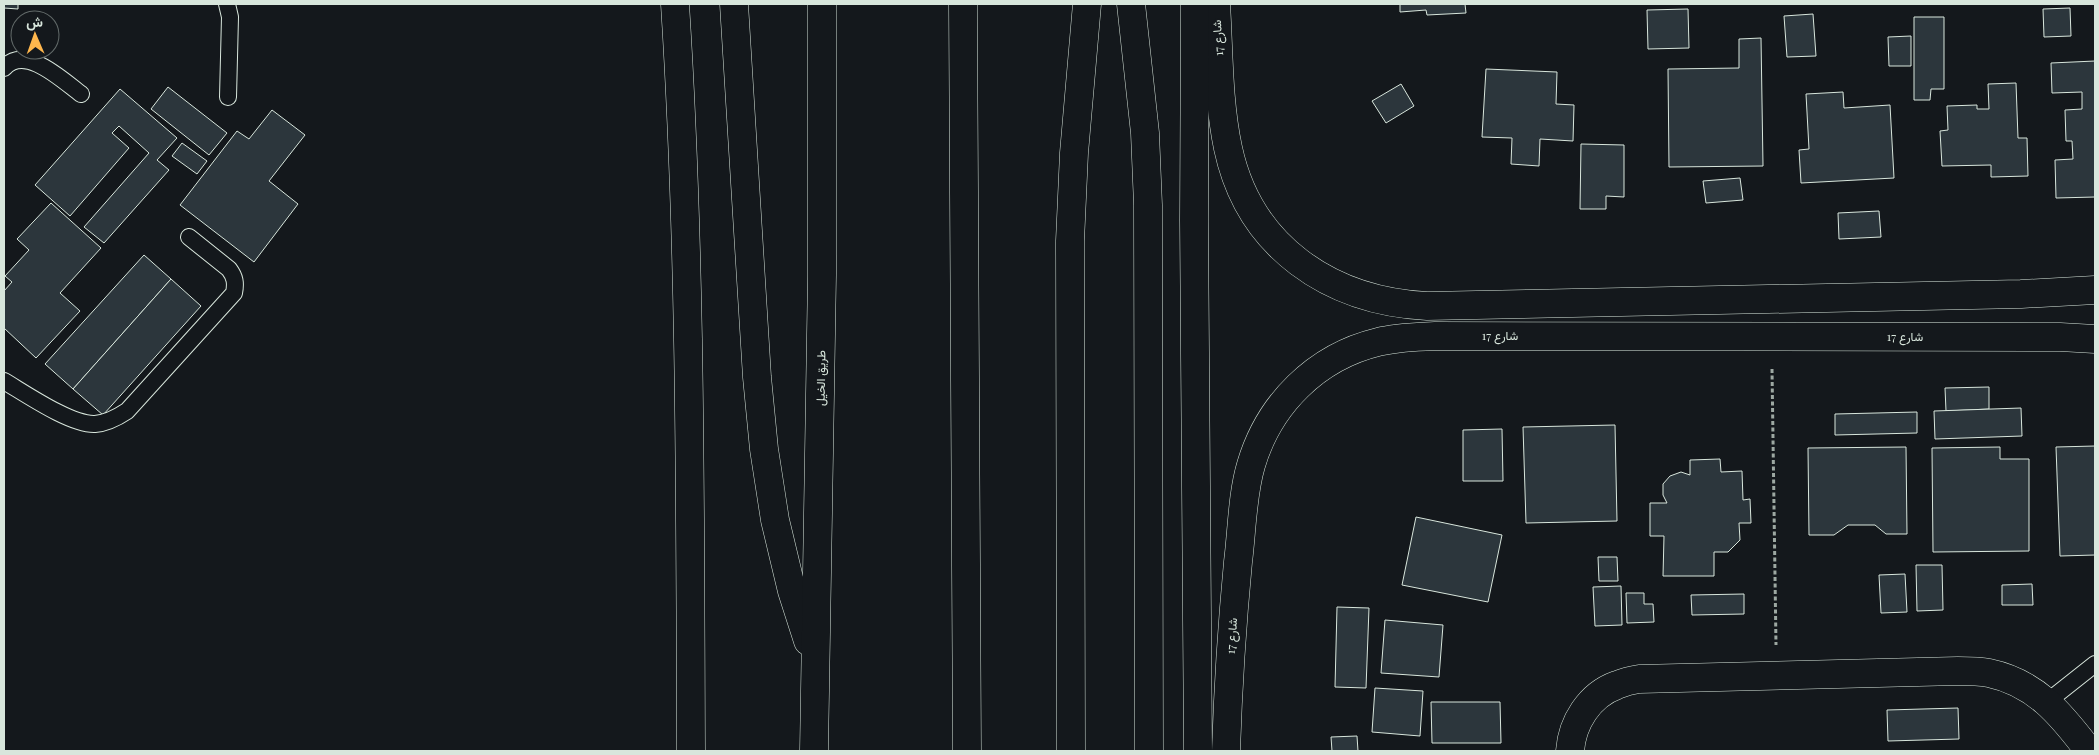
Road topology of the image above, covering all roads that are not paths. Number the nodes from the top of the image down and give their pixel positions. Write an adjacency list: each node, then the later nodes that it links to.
1 (227, 4): 12 (lane)
2 (674, 4): 20 (main road)
3 (734, 4): 17 (main road)
4 (822, 4): 17 (main road, طريق الخيل)
5 (963, 4): 22 (main road)
6 (1087, 4): 23 (main road)
7 (1131, 4): 24 (main road)
8 (1195, 4): 25 (main road)
9 (1216, 4): 14 (main road, 17 شارع)
10 (4, 68): 11 (lane)
11 (81, 94)
12 (228, 97)
13 (189, 237): 16 (lane)
14 (2095, 290)
15 (2095, 339): 26 (main road, 17 شارع)
16 (4, 381)
17 (814, 659): 21 (main road, طريق الخيل)
18 (2095, 664): 19 (lane)
19 (2047, 702): 27 (main road); 28 (main road)
20 (691, 751)
21 (814, 751)
22 (967, 751)
23 (1071, 751)
24 (1149, 751)
25 (1198, 751)
26 (1226, 751)
27 (1570, 751)
28 (2089, 751)

